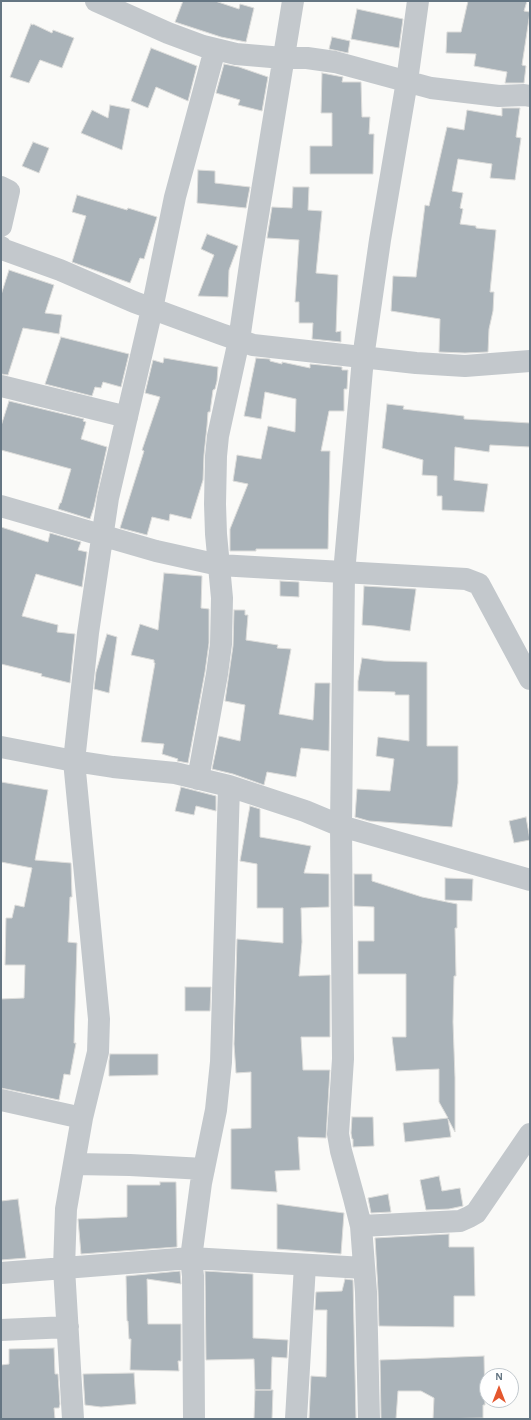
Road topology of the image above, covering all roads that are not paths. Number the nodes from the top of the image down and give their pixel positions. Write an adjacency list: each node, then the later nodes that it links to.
1 (96, 1): 4 (street)
2 (293, 1): 6 (street)
3 (418, 1): 7 (street)
4 (139, 10): 5 (street)
5 (215, 49): 6 (street); 12 (street)
6 (283, 58): 7 (street); 13 (street)
7 (407, 82): 8 (street); 14 (street)
8 (530, 96)
9 (1, 187): 10 (street)
10 (1, 226)
11 (1, 247): 12 (street)
12 (152, 309): 13 (street); 17 (street)
13 (239, 340): 14 (street); 20 (street)
14 (363, 358): 15 (street); 21 (street)
15 (530, 361)
16 (1, 386): 17 (street)
17 (127, 418): 19 (street)
18 (1, 506): 19 (street)
19 (102, 534): 20 (street); 24 (street)
20 (219, 565): 21 (street); 25 (street)
21 (344, 573): 22 (street); 27 (street)
22 (530, 679)
23 (1, 747): 24 (street)
24 (74, 761): 25 (street); 30 (street)
25 (198, 779): 26 (street)
26 (229, 786): 27 (street); 33 (street)
27 (341, 826): 28 (street); 34 (street)
28 (530, 880)
29 (1, 1100): 30 (street)
30 (82, 1118): 32 (street)
31 (530, 1134): 34 (street)
32 (74, 1164): 33 (street); 37 (street)
33 (204, 1169): 35 (street)
34 (361, 1226): 38 (street)
35 (191, 1258): 36 (street); 37 (street); 43 (street)
36 (305, 1265): 38 (street); 44 (street)
37 (64, 1268): 39 (street); 40 (street)
38 (364, 1268): 45 (street)
39 (1, 1273)
40 (68, 1327): 41 (street); 42 (street)
41 (1, 1330)
42 (73, 1419)
43 (194, 1419)
44 (296, 1419)
45 (369, 1419)

